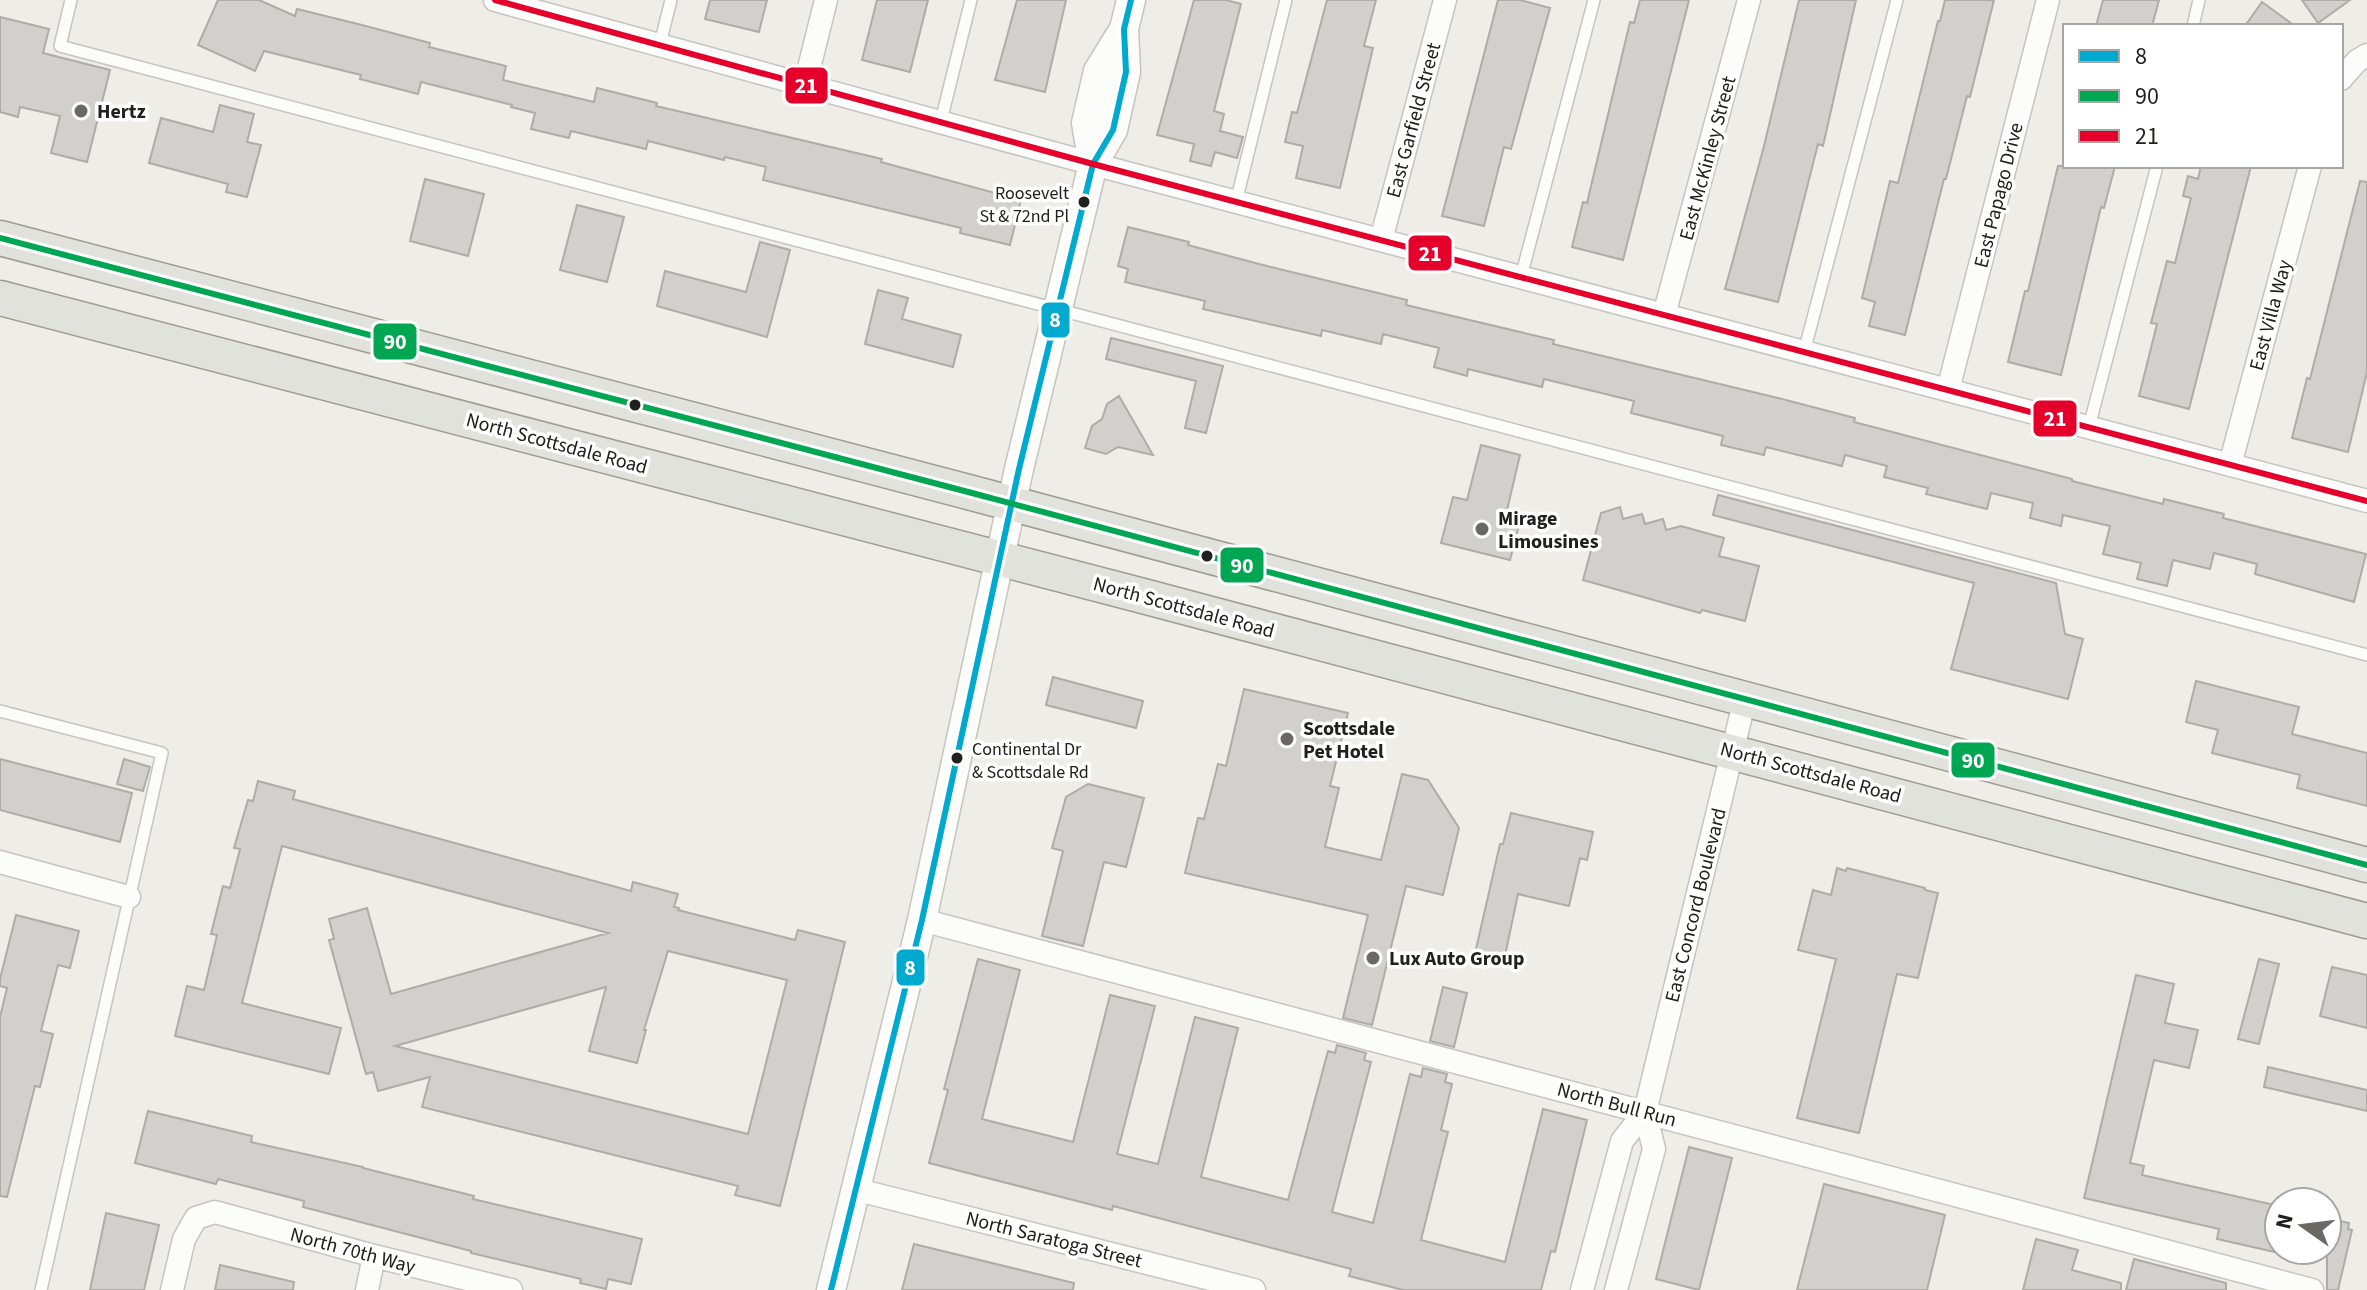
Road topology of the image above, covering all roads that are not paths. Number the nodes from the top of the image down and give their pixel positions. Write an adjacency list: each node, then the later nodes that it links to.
1 (71, 0): 29 (lane)
2 (495, 0): 14 (street)
3 (671, 0): 16 (lane)
4 (826, 0): 19 (street)
5 (971, 0): 20 (lane)
6 (1131, 0): 21 (street)
7 (1286, 0): 24 (lane)
8 (1445, 0): 26 (street, East Garfield Street)
9 (1594, 0): 27 (lane)
10 (1749, 0): 30 (street, East McKinley Street)
11 (1897, 0): 31 (lane)
12 (2048, 0): 32 (street, East Papago Drive)
13 (2199, 0): 15 (lane)
14 (521, 3): 16 (street)
15 (2193, 24)
16 (660, 44): 19 (street)
17 (2367, 55): 18 (street)
18 (2343, 77)
19 (805, 84): 20 (street)
20 (941, 121): 21 (street)
21 (1093, 164): 24 (street); 29 (street)
22 (2156, 168): 33 (lane)
23 (2309, 168): 34 (street, East Villa Way)
24 (1236, 202): 26 (street)
25 (0, 238): 36 (main road)
26 (1381, 240): 27 (street)
27 (1521, 277): 30 (street)
28 (0, 298): 37 (main road, North Scottsdale Road)
29 (1058, 309): 36 (street); 38 (lane)
30 (1664, 315): 31 (street)
31 (1804, 352): 32 (street)
32 (1948, 390): 33 (street)
33 (2089, 427): 34 (street)
34 (2230, 465): 35 (street)
35 (2367, 501)
36 (1012, 503): 37 (street); 39 (main road)
37 (999, 559): 41 (main road, North Scottsdale Road); 45 (street)
38 (2367, 655)
39 (1745, 699): 41 (street, East Concord Boulevard); 43 (main road)
40 (0, 711): 44 (lane)
41 (1732, 752): 46 (main road, North Scottsdale Road); 47 (street, East Concord Boulevard)
42 (0, 862): 44 (street)
43 (2367, 865)
44 (129, 897): 51 (lane)
45 (922, 920): 47 (street, North Bull Run); 48 (street)
46 (2367, 921)
47 (1645, 1112): 57 (street, East Concord Boulevard); 58 (street, East Concord Boulevard); 59 (street, North Bull Run)
48 (854, 1189): 50 (street, North Saratoga Street); 55 (street)
49 (374, 1256): 52 (street, North 70th Way); 53 (street); 54 (street, North 70th Way)
50 (1178, 1280): 56 (street, North Saratoga Street)
51 (41, 1290)
52 (172, 1290)
53 (367, 1290)
54 (511, 1290)
55 (831, 1290)
56 (1254, 1290)
57 (1582, 1290)
58 (1616, 1290)
59 (2312, 1290)

